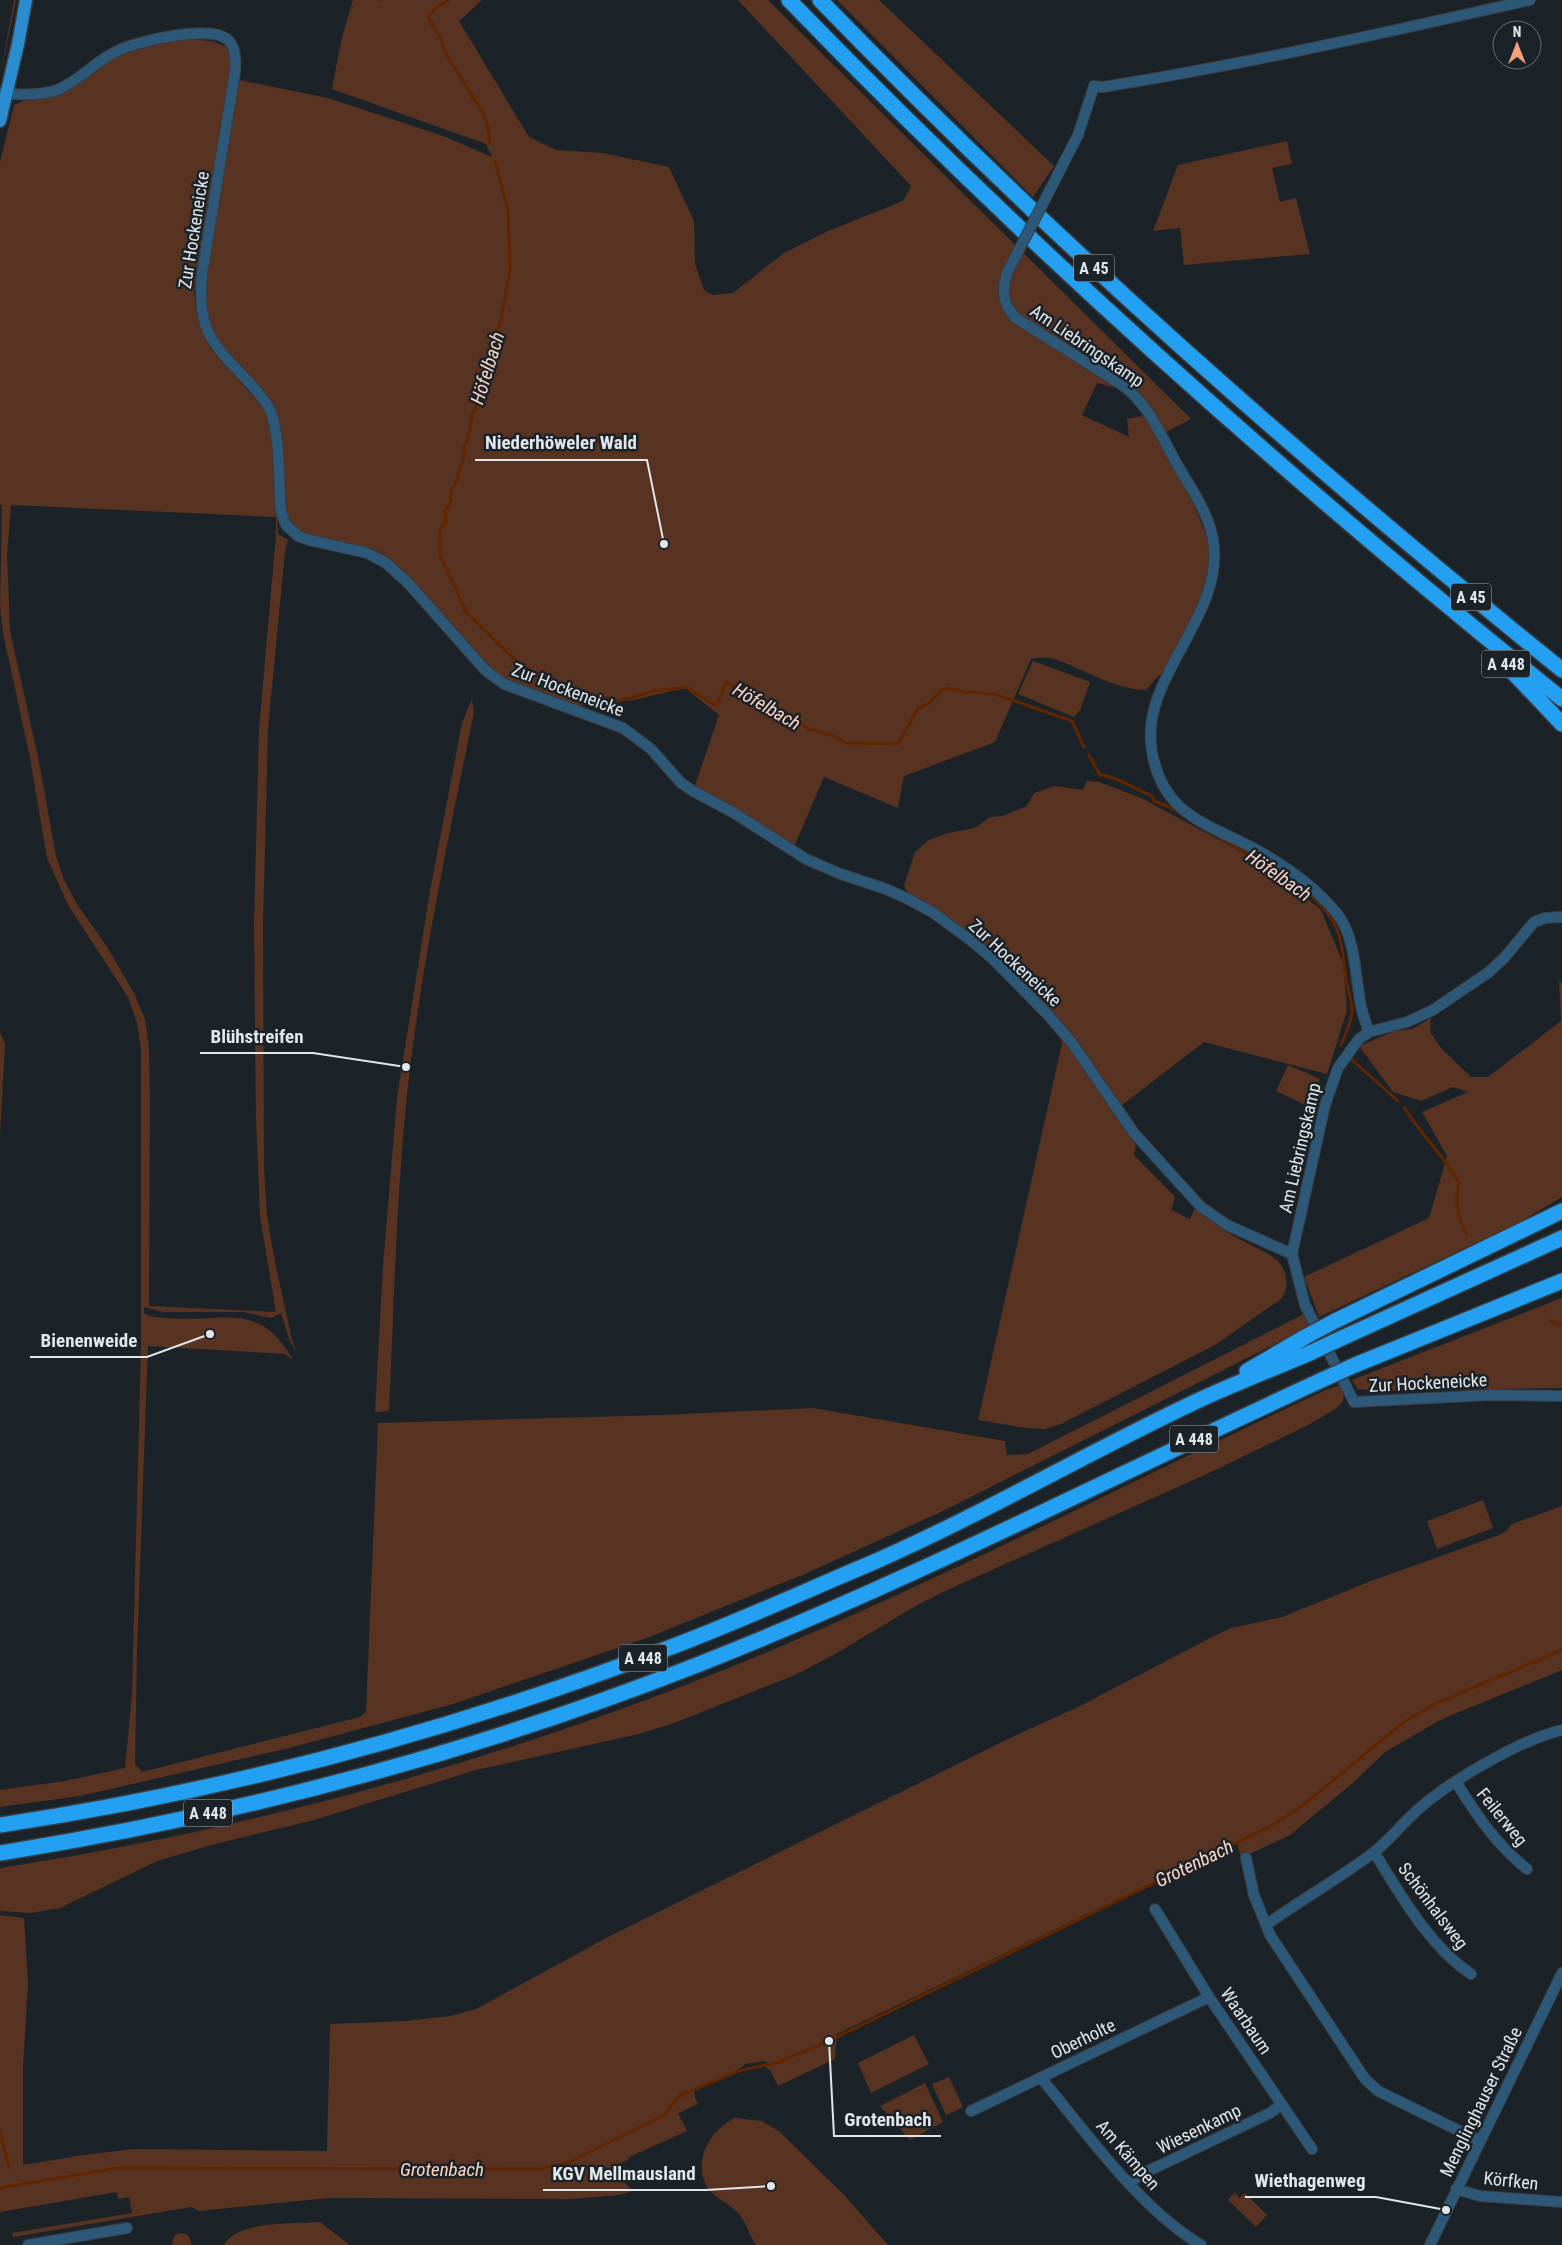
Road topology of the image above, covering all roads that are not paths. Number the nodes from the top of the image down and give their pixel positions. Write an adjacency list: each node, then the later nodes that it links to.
1 (26, 0): 5 (main road)
2 (789, 0): 7 (highway, A 45)
3 (820, 0): 8 (highway, A 45)
4 (1530, 0): 12 (street, Am Liebringskamp, bridge)
5 (3, 94): 6 (main road); 15 (street, Zur Hockeneicke)
6 (0, 121)
7 (1448, 608): 9 (highway, A 45); 10 (highway, A 448)
8 (1562, 670)
9 (1562, 699)
10 (1562, 724)
11 (1562, 918): 12 (street, Am Liebringskamp)
12 (1369, 1032): 15 (street, Am Liebringskamp)
13 (1562, 1211): 18 (highway, A 448, bridge)
14 (1562, 1238): 18 (highway, A 448, bridge)
15 (1292, 1254): 17 (street, Zur Hockeneicke)
16 (1562, 1281): 23 (highway, A 448, bridge)
17 (1562, 1396)
18 (1196, 1401): 21 (highway, A 448)
19 (1562, 1730): 20 (street)
20 (1456, 1782): 22 (street); 25 (street, Feilerweg)
21 (0, 1825)
22 (1374, 1852): 27 (street); 29 (street, Schönhalsweg)
23 (0, 1853)
24 (1246, 1858): 27 (street)
25 (1527, 1869)
26 (1156, 1909): 30 (street, Waarbaum)
27 (1266, 1925): 34 (street)
28 (1562, 1973): 34 (street, Menglinghauser Straße)
29 (1471, 1974)
30 (1209, 1997): 31 (street, Oberholte); 32 (street, Waarbaum)
31 (1041, 2078): 33 (street, Oberholte); 36 (street, Am Kämpen)
32 (1282, 2104): 35 (street, Waarbaum); 36 (street, Wiesenkamp)
33 (971, 2110)
34 (1480, 2141): 37 (street, Menglinghauser Straße)
35 (1312, 2149)
36 (1129, 2183): 41 (street, Am Kämpen)
37 (1456, 2189): 38 (street, Körfken); 42 (street, Menglinghauser Straße)
38 (1562, 2202)
39 (127, 2228): 40 (street)
40 (28, 2245)
41 (1201, 2245)
42 (1430, 2245)

